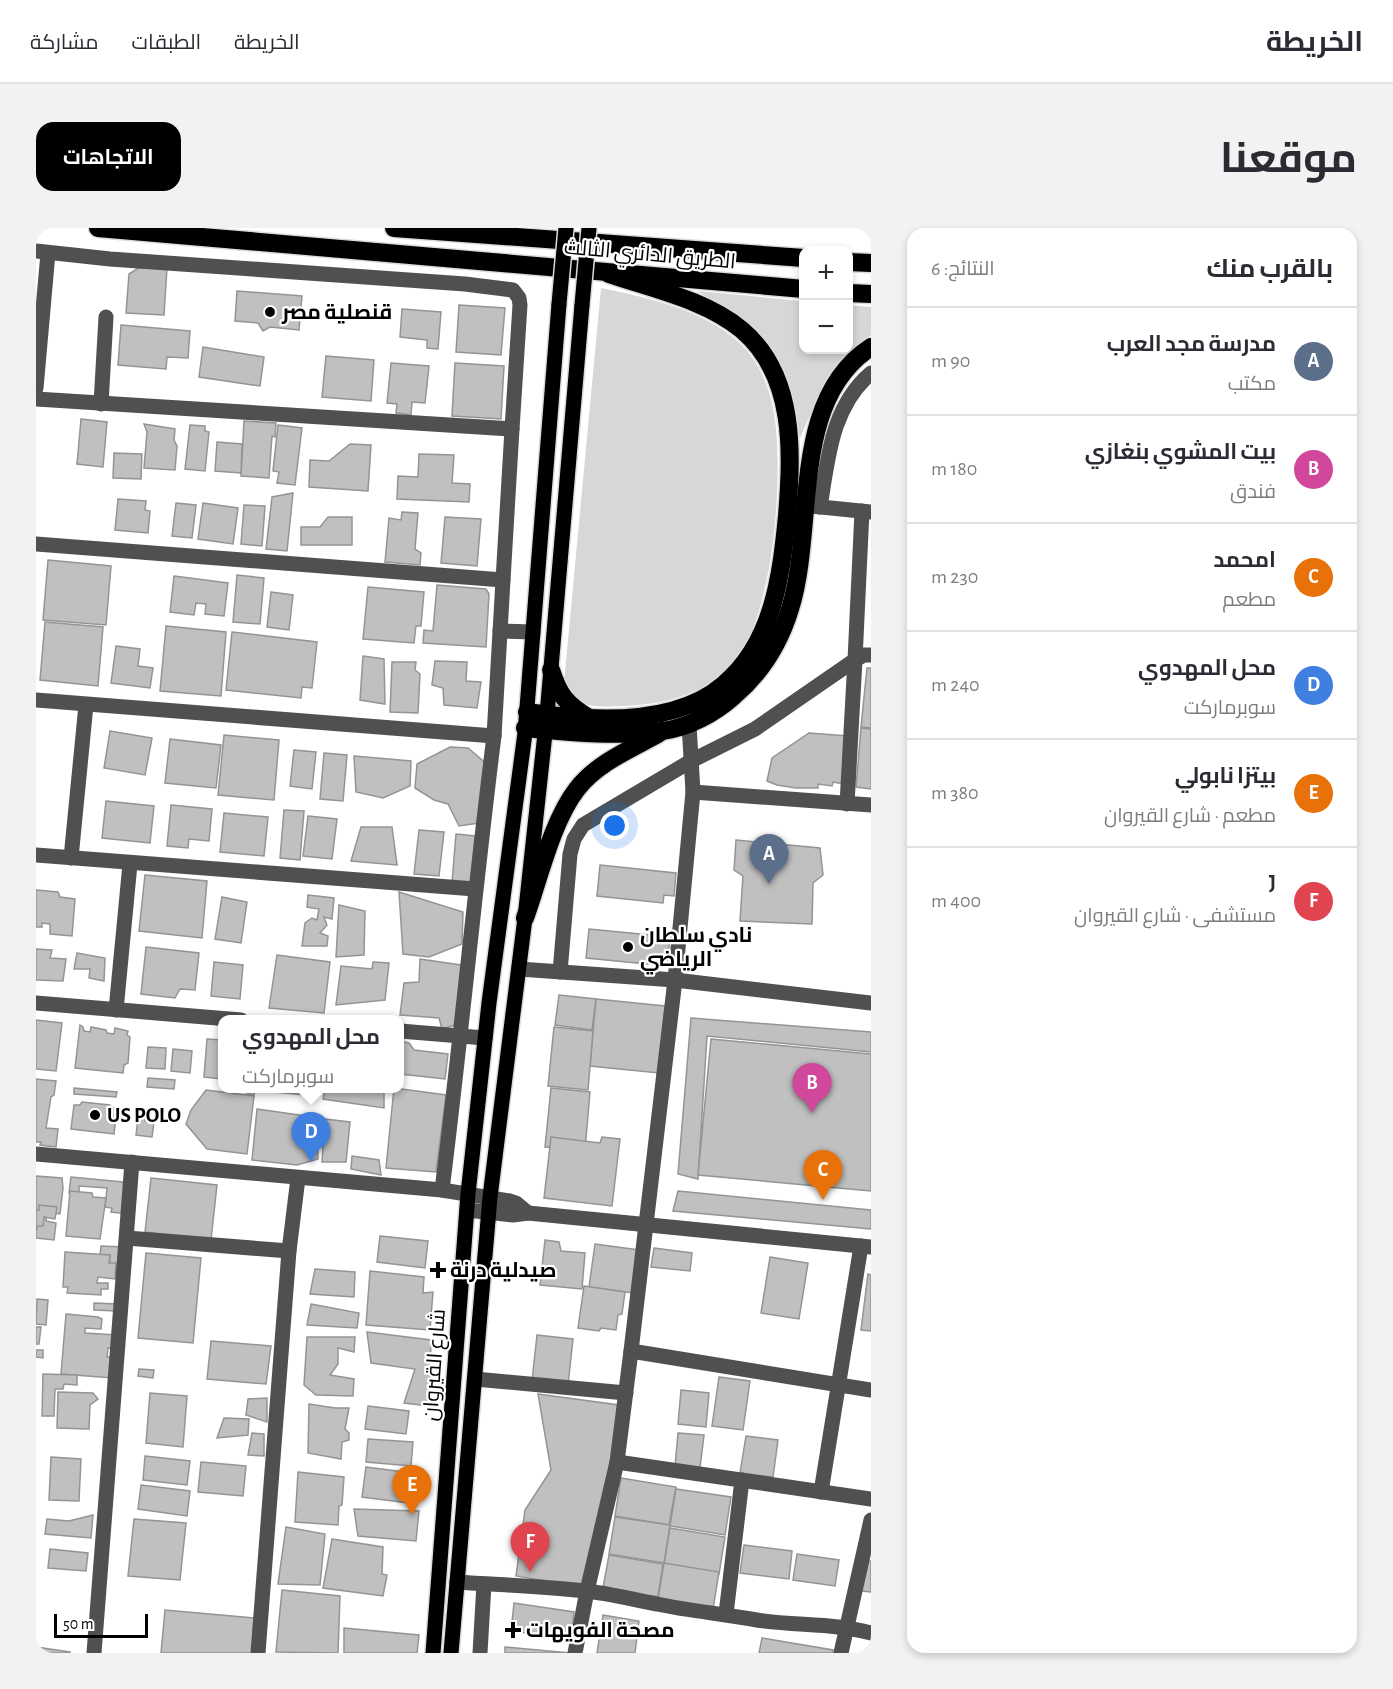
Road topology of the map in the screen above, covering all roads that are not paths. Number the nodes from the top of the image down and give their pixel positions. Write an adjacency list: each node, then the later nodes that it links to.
1 (98, 228): 11 (highway, الطريق الدائري الثالث)
2 (394, 228): 6 (highway, الطريق الدائري الثالث)
3 (500, 228): 6 (highway)
4 (566, 228): 27 (main road, شارع القيروان, bridge)
5 (589, 228): 30 (main road, bridge)
6 (518, 237): 8 (highway, الطريق الدائري الثالث)
7 (42, 252): 18 (street); 21 (street)
8 (799, 258)
9 (853, 262): 10 (highway)
10 (871, 263)
11 (609, 274): 12 (highway, الطريق الدائري الثالث); 33 (highway)
12 (799, 289)
13 (853, 293): 14 (highway)
14 (871, 294)
15 (106, 316): 20 (street)
16 (871, 347): 22 (highway)
17 (871, 373): 22 (street)
18 (36, 388)
19 (36, 399): 20 (street)
20 (101, 404): 21 (street)
21 (512, 429): 25 (street)
22 (813, 506): 23 (street); 36 (highway)
23 (866, 511): 29 (street)
24 (36, 544): 25 (street)
25 (503, 580): 26 (street)
26 (500, 631): 27 (street); 38 (street)
27 (533, 632): 34 (main road, شارع القيروان)
28 (871, 655): 29 (street)
29 (855, 660): 39 (street); 41 (street)
30 (551, 670): 33 (highway); 35 (main road)
31 (36, 700): 32 (street)
32 (86, 705): 38 (street); 44 (street)
33 (591, 719): 35 (highway)
34 (526, 720): 35 (highway); 57 (main road, شارع القيروان)
35 (546, 722): 37 (highway); 47 (main road)
36 (688, 724): 37 (highway); 39 (street)
37 (663, 731): 47 (highway)
38 (494, 736): 46 (street)
39 (691, 761): 40 (street); 49 (street)
40 (693, 792): 41 (street); 50 (street)
41 (847, 804): 42 (street)
42 (871, 805)
43 (36, 855): 44 (street)
44 (71, 858): 45 (street)
45 (130, 864): 46 (street); 53 (street)
46 (475, 889): 56 (street)
47 (525, 918): 48 (main road)
48 (519, 969): 49 (street); 63 (main road)
49 (560, 972): 50 (street)
50 (675, 981): 52 (street); 67 (street)
51 (36, 1003): 53 (street)
52 (871, 1003)
53 (116, 1010): 54 (street)
54 (218, 1018)
55 (404, 1031): 56 (street)
56 (461, 1036): 57 (street); 61 (street)
57 (485, 1038): 62 (main road, شارع القيروان)
58 (36, 1154): 59 (street)
59 (132, 1162): 60 (street); 68 (street)
60 (298, 1178): 61 (street); 70 (street)
61 (442, 1190): 62 (street)
62 (468, 1194): 63 (street); 64 (main road, شارع القيروان)
63 (490, 1197): 65 (main road); 66 (street)
64 (466, 1210): 65 (street); 89 (main road, شارع القيروان)
65 (489, 1212): 66 (street); 72 (main road)
66 (528, 1214): 67 (street)
67 (645, 1226): 69 (street); 71 (street)
68 (127, 1238): 70 (street); 87 (street)
69 (866, 1246): 73 (street)
70 (289, 1251): 88 (street)
71 (631, 1351): 73 (street); 75 (street)
72 (475, 1379): 75 (street); 81 (main road)
73 (837, 1384): 74 (street); 78 (street)
74 (871, 1390)
75 (626, 1393): 76 (street)
76 (617, 1462): 77 (street); 83 (street)
77 (742, 1480): 78 (street); 84 (street)
78 (821, 1492): 79 (street)
79 (871, 1499)
80 (871, 1520): 85 (street)
81 (457, 1582): 82 (street); 90 (main road)
82 (484, 1584): 83 (street); 91 (street)
83 (587, 1591): 84 (street); 92 (street)
84 (726, 1614): 85 (street)
85 (846, 1628): 86 (street); 93 (street)
86 (871, 1633)
87 (94, 1653)
88 (258, 1653)
89 (433, 1653)
90 (451, 1653)
91 (480, 1653)
92 (575, 1653)
93 (841, 1653)

